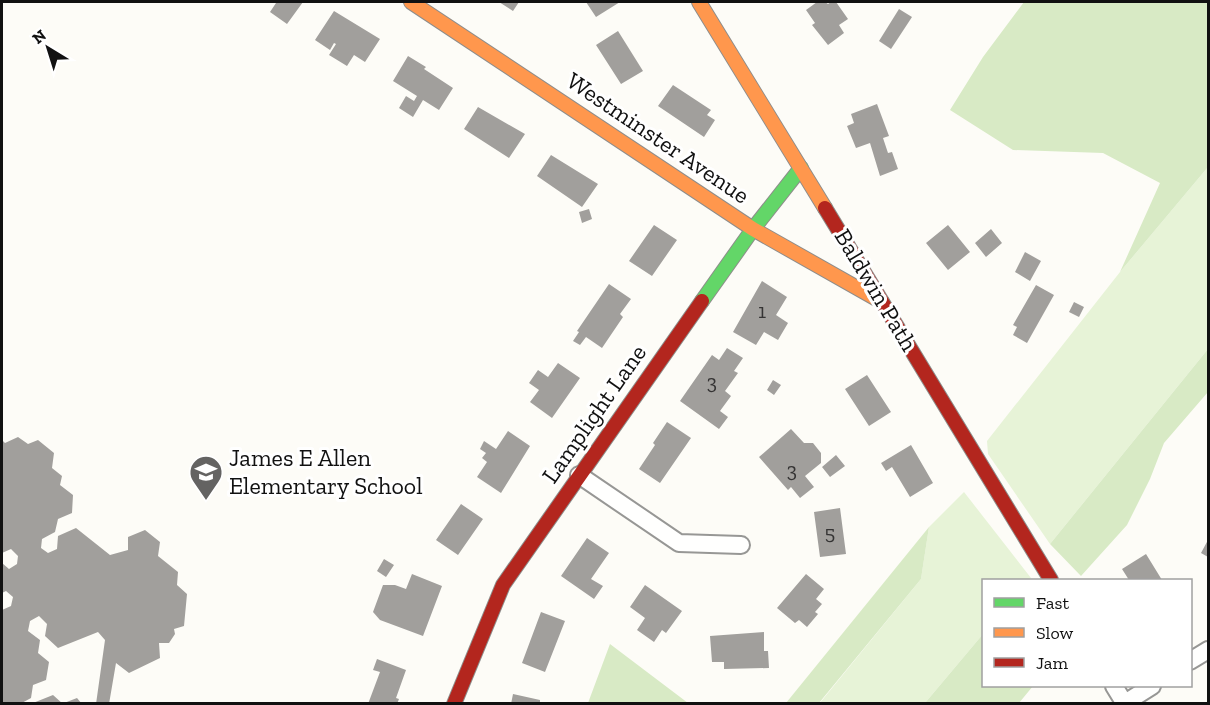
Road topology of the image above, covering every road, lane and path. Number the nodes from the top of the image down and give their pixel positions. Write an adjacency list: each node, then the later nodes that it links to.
1 (411, 2): 4 (street, Westminster Avenue)
2 (699, 2): 3 (street, Baldwin Path)
3 (801, 168): 4 (street, Lamplight Lane); 5 (street, Baldwin Path)
4 (753, 229): 5 (street, Westminster Avenue); 6 (street, Lamplight Lane)
5 (884, 304): 8 (street, Baldwin Path)
6 (579, 475): 7 (street); 14 (street, Lamplight Lane)
7 (741, 545)
8 (1050, 579)
9 (1209, 650): 10 (street)
10 (1192, 660)
11 (1115, 687): 13 (street)
12 (1150, 687): 13 (street)
13 (1125, 703)
14 (454, 704)

